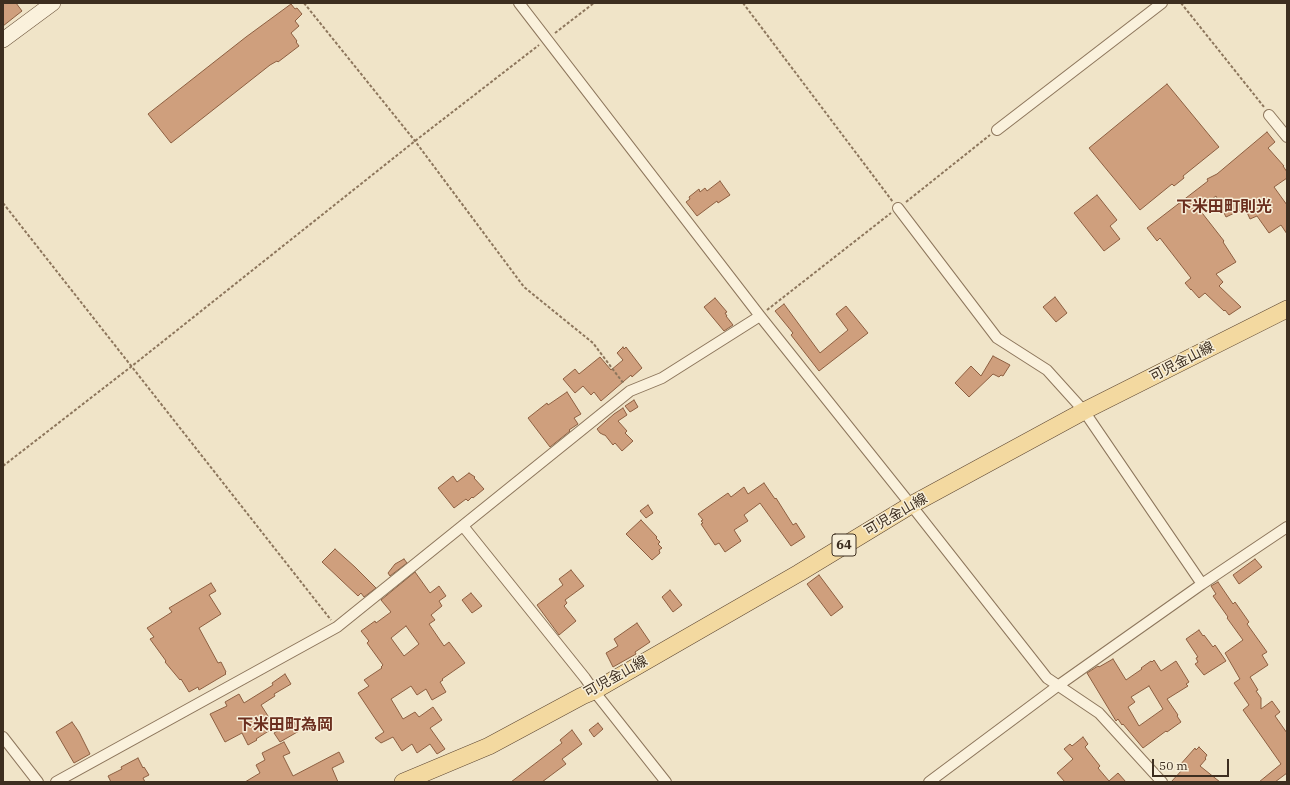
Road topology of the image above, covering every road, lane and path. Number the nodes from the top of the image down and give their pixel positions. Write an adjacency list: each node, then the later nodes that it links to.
1 (53, 3): 9 (street)
2 (304, 3): 13 (path)
3 (519, 3): 8 (street)
4 (594, 3): 8 (path)
5 (743, 3): 15 (path)
6 (1162, 3): 11 (street)
7 (1181, 3): 10 (path)
8 (547, 39): 13 (path); 17 (street)
9 (3, 40)
10 (1270, 115): 12 (street)
11 (997, 130): 15 (path)
12 (1287, 137)
13 (415, 141): 18 (path); 19 (path)
14 (3, 203): 18 (path)
15 (898, 208): 17 (path); 20 (street)
16 (1287, 309): 20 (main road, 可児金山線 / 64)
17 (760, 316): 19 (street); 22 (street)
18 (132, 366): 21 (path); 26 (path)
19 (630, 391): 23 (street)
20 (1084, 411): 22 (main road, 可児金山線 / 64); 25 (street)
21 (3, 466)
22 (911, 505): 27 (street); 28 (main road, 可児金山線 / 64)
23 (463, 526): 26 (street); 28 (street)
24 (1287, 527): 25 (street)
25 (1202, 584): 27 (street)
26 (337, 627): 31 (street)
27 (1059, 685): 34 (street); 35 (street)
28 (594, 691): 32 (main road, 可児金山線 / 64); 33 (street)
29 (3, 737): 30 (street)
30 (38, 782)
31 (56, 782)
32 (402, 782)
33 (666, 782)
34 (929, 782)
35 (1162, 782)

